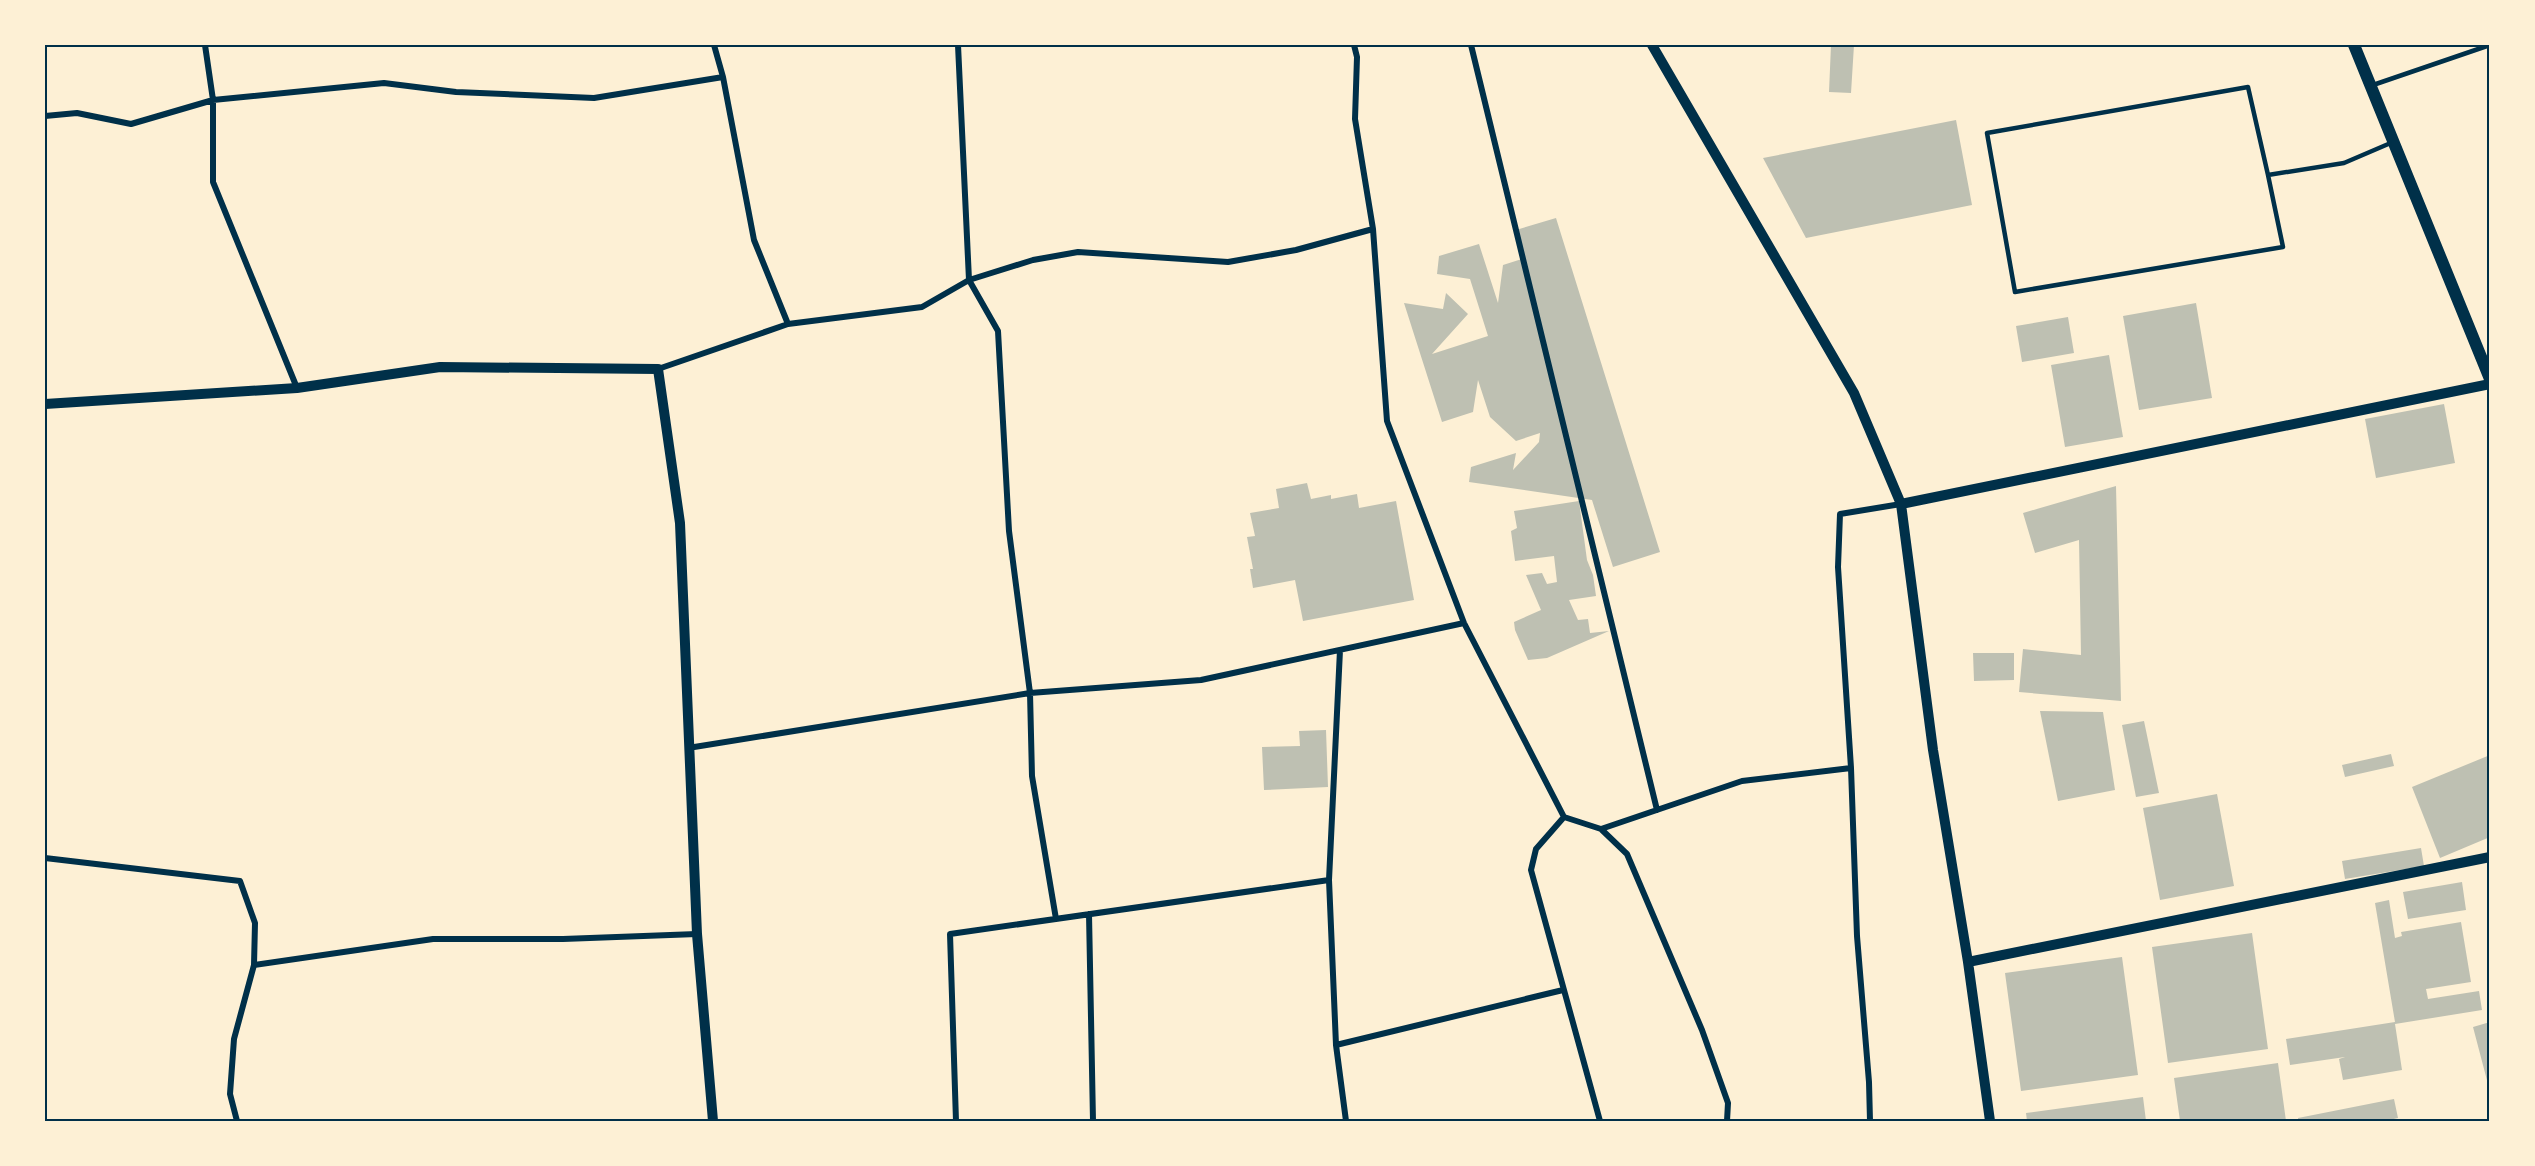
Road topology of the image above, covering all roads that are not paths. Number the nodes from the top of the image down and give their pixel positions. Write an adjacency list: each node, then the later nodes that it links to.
1 (205, 45): 11 (street)
2 (714, 45): 9 (street)
3 (958, 45): 16 (street)
4 (1354, 45): 15 (street)
5 (1471, 45): 29 (street)
6 (1652, 45): 23 (street)
7 (2354, 45): 10 (main road)
8 (2490, 45): 10 (lane)
9 (723, 77): 11 (street); 17 (street)
10 (2370, 86): 13 (main road)
11 (213, 100): 12 (street); 21 (street)
12 (45, 116)
13 (2393, 142): 14 (lane); 19 (main road)
14 (2268, 175): 14 (lane)
15 (1373, 229): 16 (street); 24 (street)
16 (969, 280): 17 (street); 26 (street)
17 (789, 324): 18 (street)
18 (658, 369): 21 (street); 27 (street)
19 (2490, 379)
20 (2490, 384): 23 (street)
21 (297, 388): 22 (street)
22 (45, 404)
23 (1901, 504): 28 (street); 38 (street)
24 (1464, 623): 25 (street); 30 (street)
25 (1340, 650): 26 (street); 34 (street)
26 (1030, 693): 27 (street); 36 (street)
27 (688, 748): 37 (street)
28 (1851, 768): 29 (street); 49 (street)
29 (1657, 810): 31 (street)
30 (1564, 817): 31 (street); 40 (street)
31 (1601, 829): 48 (street)
32 (2490, 857): 38 (street)
33 (45, 858): 39 (street)
34 (1329, 880): 35 (street); 41 (street)
35 (1089, 914): 36 (street); 45 (street)
36 (1056, 919): 44 (street)
37 (697, 934): 39 (street); 43 (street)
38 (1968, 962): 50 (street)
39 (254, 965): 42 (street)
40 (1563, 990): 41 (street); 47 (street)
41 (1336, 1045): 46 (street)
42 (237, 1121)
43 (713, 1121)
44 (956, 1121)
45 (1093, 1121)
46 (1346, 1121)
47 (1600, 1121)
48 (1727, 1121)
49 (1870, 1121)
50 (1990, 1121)

